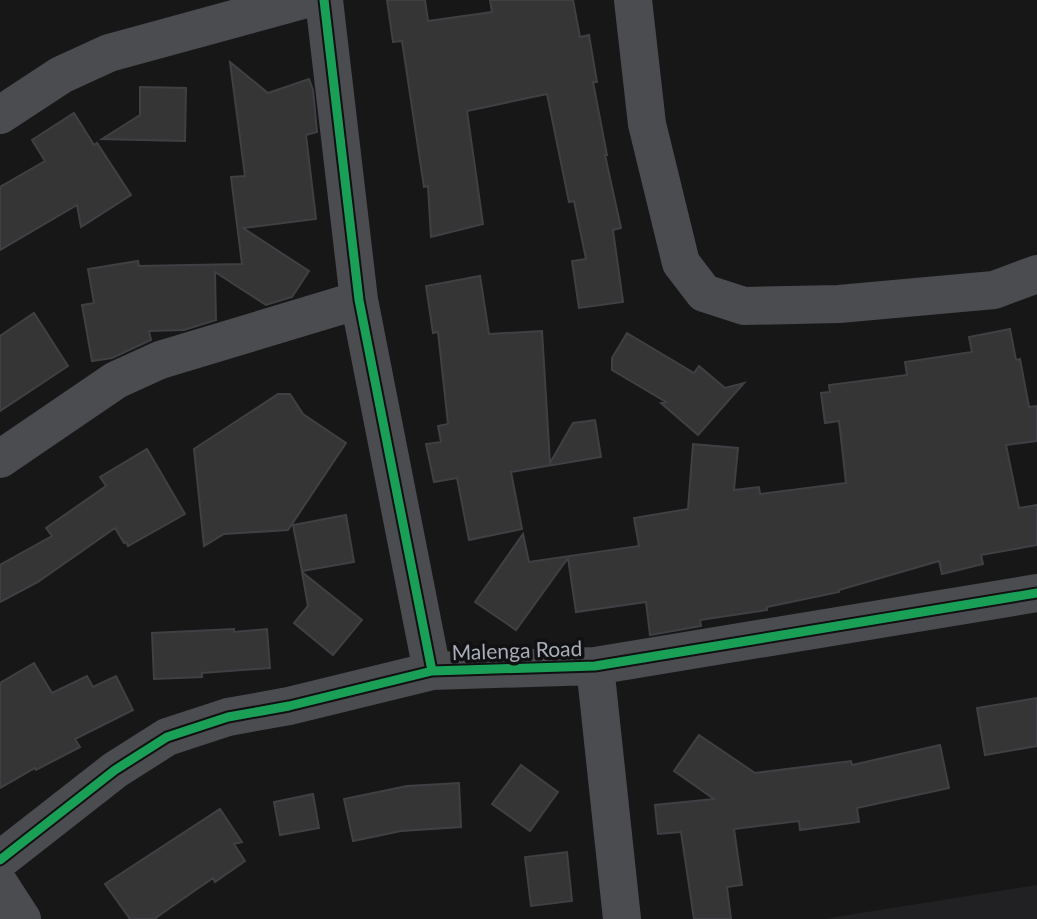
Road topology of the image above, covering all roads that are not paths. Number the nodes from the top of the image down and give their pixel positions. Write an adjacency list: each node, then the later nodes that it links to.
1 (303, 0): 4 (street)
2 (324, 0): 6 (street)
3 (633, 0): 5 (street)
4 (0, 115)
5 (1037, 274)
6 (359, 300): 7 (street); 10 (street)
7 (0, 459)
8 (1037, 593): 9 (street, Malenga Road)
9 (595, 666): 10 (street, Malenga Road); 14 (street)
10 (432, 671): 11 (street, Malenga Road)
11 (0, 860)
12 (0, 885): 13 (street)
13 (22, 919)
14 (622, 919)

